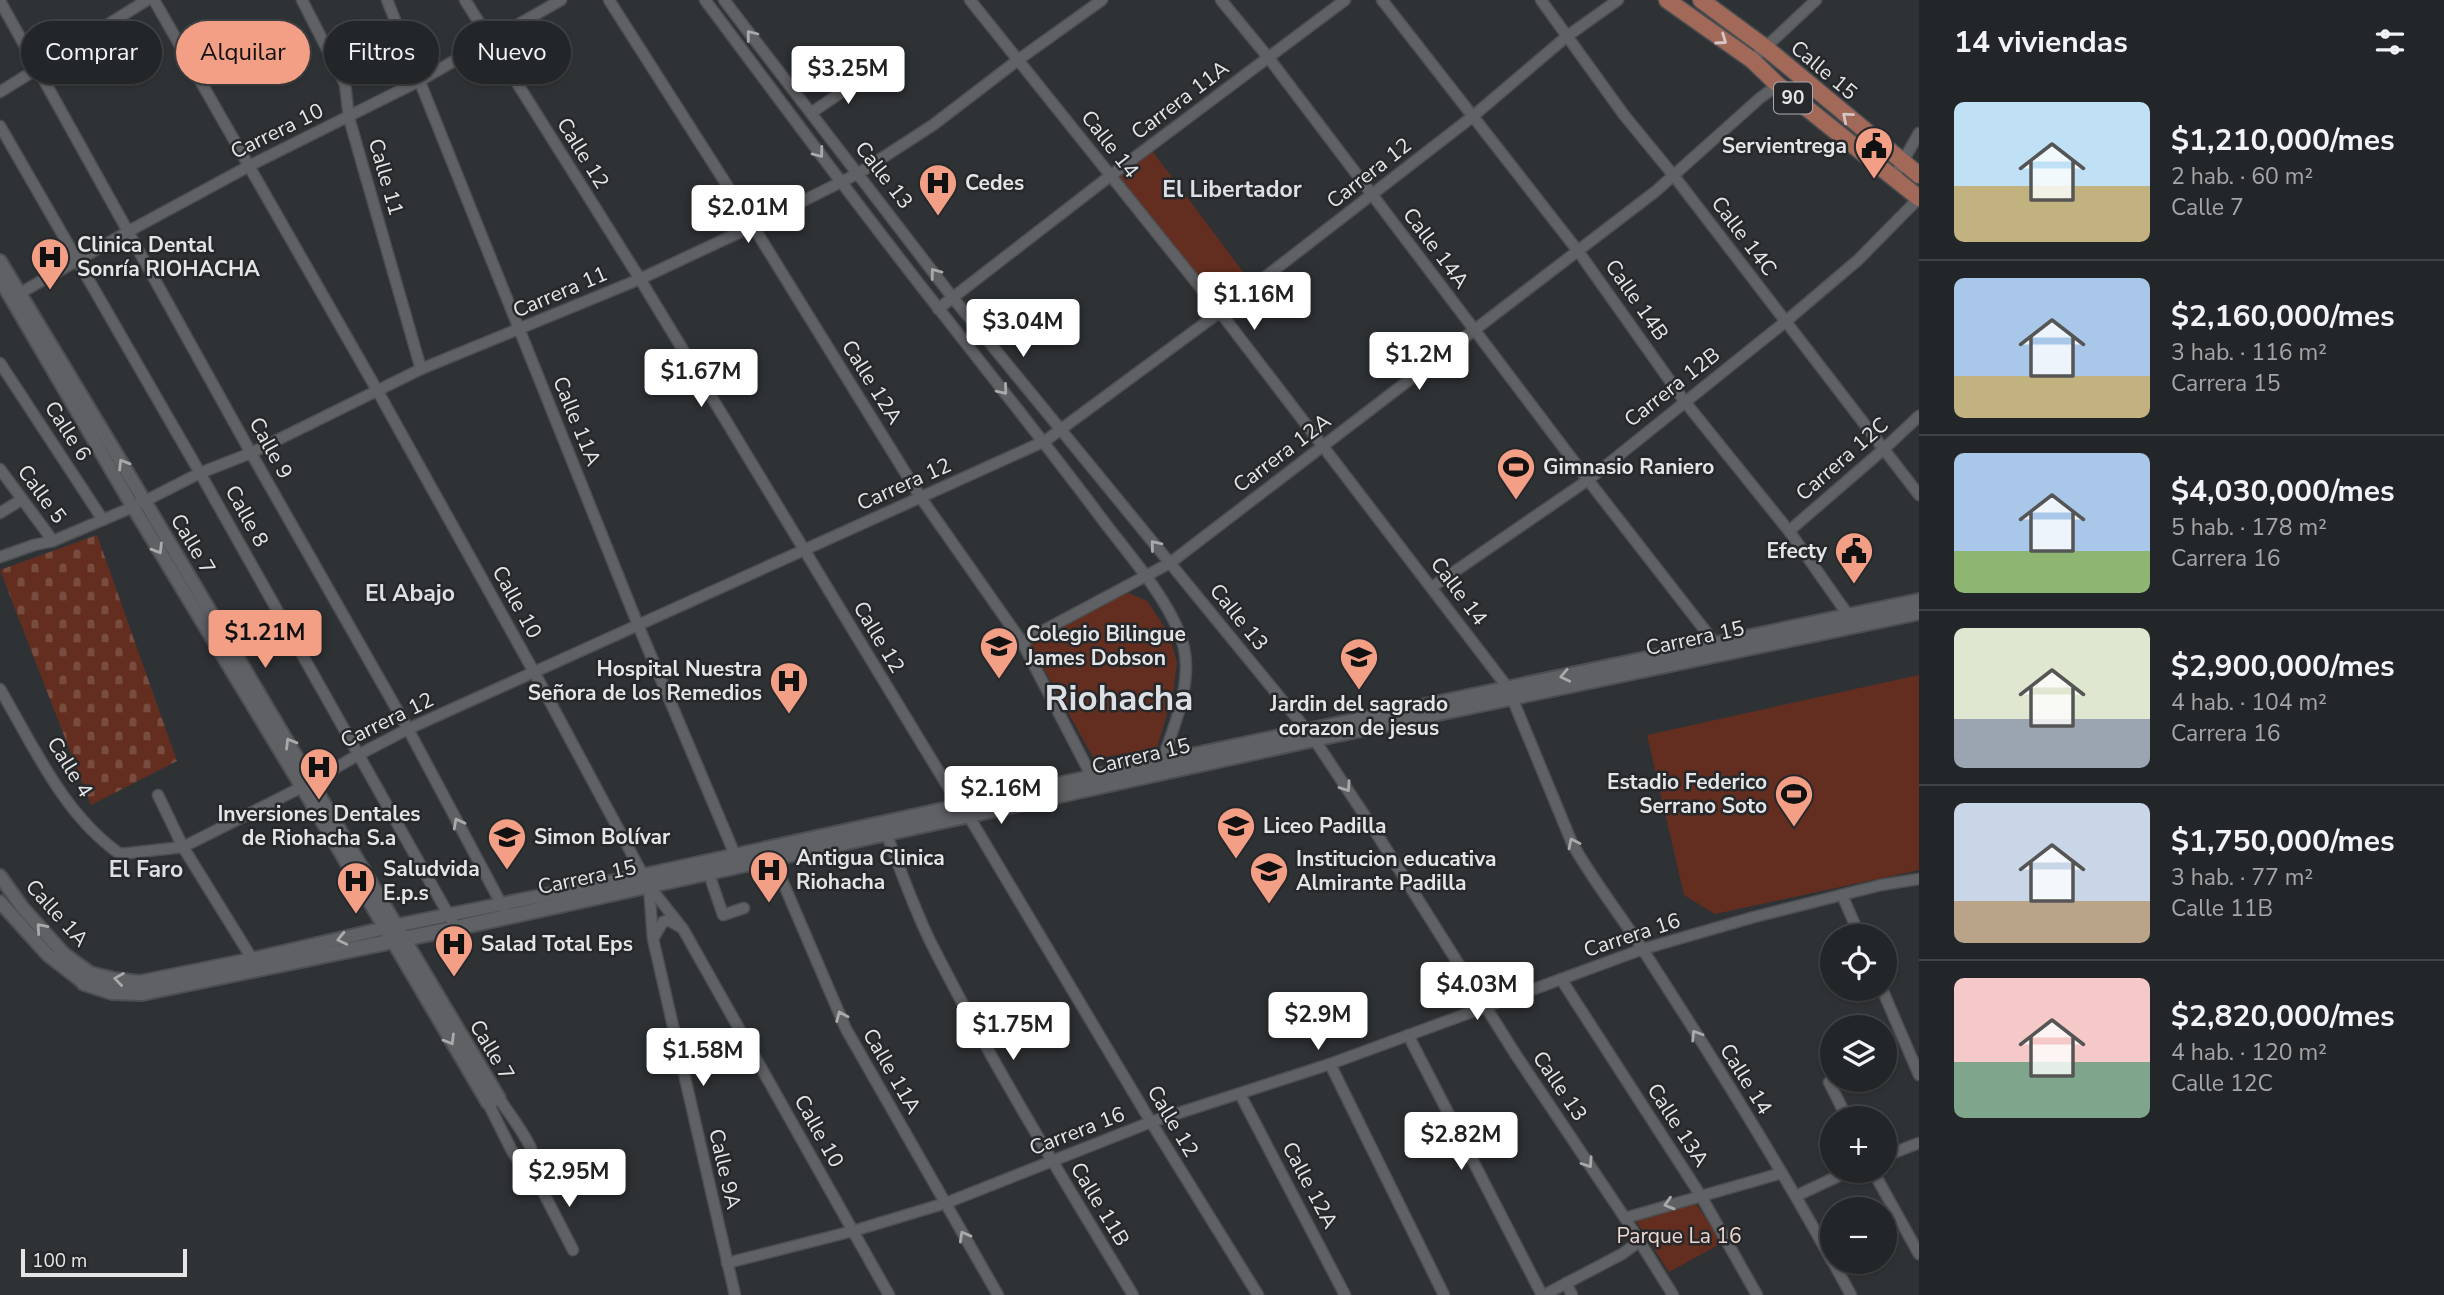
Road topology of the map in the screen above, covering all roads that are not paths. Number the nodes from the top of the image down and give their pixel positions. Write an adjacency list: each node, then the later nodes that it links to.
1 (147, 0): 21 (street)
2 (155, 0): 45 (street, Calle 10)
3 (302, 0): 41 (street, Calle 11)
4 (387, 0): 22 (street, Calle 11A)
5 (465, 0): 23 (street, Calle 12)
6 (561, 0): 24 (street, Carrera 10)
7 (609, 0): 54 (street, Calle 12A)
8 (705, 0): 51 (street, Calle 13, one-way to 51)
9 (723, 0): 39 (street, Calle 13, one-way to 9)
10 (970, 0): 29 (street, Calle 14)
11 (1102, 0): 29 (street, Carrera 11)
12 (1221, 0): 28 (street, Calle 14A)
13 (1345, 0): 28 (street, Carrera 11A)
14 (1382, 0): 40 (street, Calle 14B)
15 (1541, 0): 25 (street, Calle 14C)
16 (1618, 0): 25 (street, Carrera 12)
17 (1667, 0): 30 (highway, Calle 15 / 90, one-way to 30)
18 (1701, 0): 27 (highway, Calle 15 / 90)
19 (1816, 0): 27 (street)
20 (0, 1): 26 (street, Calle 9)
21 (114, 21)
22 (395, 21)
23 (477, 21)
24 (523, 21)
25 (1566, 37): 40 (street, Carrera 12); 48 (street, Calle 14C)
26 (21, 39)
27 (1766, 48): 30 (street); 44 (highway, Calle 15 / 90, one-way to 27)
28 (1268, 58): 47 (street, Carrera 11A); 52 (street, Calle 14A)
29 (1018, 60): 46 (street, Carrera 11); 47 (street, Calle 14)
30 (1752, 60): 37 (highway, Calle 15 / 90)
31 (868, 74): 39 (street)
32 (21, 80): 38 (street)
33 (46, 84): 55 (street, Calle 9)
34 (413, 84): 41 (street, Carrera 10)
35 (420, 84): 66 (street, Calle 11A)
36 (516, 84): 60 (street, Calle 12)
37 (1778, 85): 48 (street, Carrera 12A); 50 (highway, Calle 15 / 90)
38 (0, 92)
39 (811, 113): 46 (street, Calle 13)
40 (1472, 117): 52 (street, Carrera 12); 56 (street, Calle 14B)
41 (349, 118): 45 (street, Carrera 10); 69 (street, Calle 11)
42 (0, 126): 57 (street, Calle 8)
43 (1919, 133): 44 (street)
44 (1901, 162): 49 (highway, Calle 15 / 90); 50 (street)
45 (251, 166): 55 (street, Carrera 10); 70 (street, Calle 10)
46 (859, 173): 51 (street, Carrera 11); 62 (street, Calle 13, one-way to 46)
47 (1110, 176): 62 (street, Carrera 11A); 64 (street, Calle 14)
48 (1674, 176): 56 (street, Carrera 12A); 65 (street, Calle 14C)
49 (1919, 176)
50 (1894, 177): 53 (highway, Calle 15 / 90)
51 (841, 181): 54 (street, Carrera 11); 63 (street, Calle 13)
52 (1371, 195): 64 (street, Carrera 12); 67 (street, Calle 14A)
53 (1919, 198): 65 (street, Carrera 12B)
54 (753, 226): 60 (street, Carrera 11); 82 (street, Calle 12A)
55 (128, 231): 57 (street, Carrera 10); 77 (street, Calle 9)
56 (1578, 251): 67 (street, Carrera 12A); 71 (street, Calle 14B)
57 (78, 260): 61 (street, Carrera 10); 79 (street, Calle 8)
58 (0, 261): 61 (street, Calle 7)
59 (0, 279): 61 (street, Calle 7)
60 (640, 279): 66 (street, Carrera 11); 90 (street, Calle 12)
61 (16, 296): 84 (street, Calle 7, one-way to 61); 85 (street, Calle 7)
62 (953, 298): 63 (street, Carrera 11A); 73 (street, Calle 13)
63 (938, 309): 74 (street, Calle 13, one-way to 74)
64 (1220, 312): 73 (street, Carrera 12); 75 (street, Calle 14)
65 (1786, 322): 71 (street, Carrera 12B); 76 (street, Calle 14C)
66 (520, 330): 69 (street, Carrera 11); 98 (street, Calle 11A)
67 (1475, 331): 75 (street, Carrera 12A); 80 (street, Calle 14A)
68 (0, 363): 87 (street, Calle 6)
69 (421, 369): 70 (street, Carrera 11)
70 (377, 390): 77 (street, Carrera 11); 101 (street, Calle 10)
71 (1685, 402): 80 (street, Carrera 12B); 88 (street, Calle 14B)
72 (1919, 415): 76 (street, Carrera 12C)
73 (1061, 430): 74 (street, Carrera 12); 92 (street, Calle 13, one-way to 73)
74 (1045, 442): 82 (street, Carrera 12); 93 (street, Calle 13)
75 (1322, 445): 92 (street, Carrera 12A); 94 (street, Calle 14)
76 (1885, 448): 81 (street, Calle 14C); 88 (street, Carrera 12C)
77 (251, 453): 79 (street, Carrera 11); 104 (street, Calle 9)
78 (0, 469): 83 (street, Calle 5)
79 (200, 473): 84 (street, Carrera 11); 106 (street, Calle 8)
80 (1588, 480): 94 (street, Carrera 12B); 100 (street, Calle 14A)
81 (1919, 495)
82 (921, 498): 90 (street, Carrera 12); 99 (street, Calle 12A)
83 (21, 500): 86 (street); 89 (street, Calle 5)
84 (145, 500): 85 (street, Carrera 11); 109 (street, Calle 7, one-way to 84)
85 (133, 507): 87 (street, Carrera 11); 109 (street, Calle 7, one-way to 109)
86 (0, 513)
87 (103, 520): 89 (street, Carrera 11)
88 (1789, 530): 97 (street, Calle 14B)
89 (53, 541): 91 (street, Carrera 11)
90 (805, 550): 98 (street, Carrera 12); 111 (street, Calle 12)
91 (0, 557)
92 (1170, 563): 93 (street, Carrera 12A); 105 (street, Calle 13)
93 (1145, 576): 99 (street, Carrera 12A); 107 (street, Calle 13)
94 (1432, 587): 103 (street, Calle 14)
95 (1919, 600): 97 (street, Carrera 15)
96 (1919, 612): 97 (main road, Carrera 15)
97 (1852, 621): 100 (main road, Carrera 15)
98 (638, 625): 101 (street, Carrera 12); 116 (street, Calle 11A)
99 (1021, 642): 108 (street, Calle 12A)
100 (1719, 649): 103 (main road, Carrera 15)
101 (534, 672): 104 (street, Carrera 12); 120 (street, Calle 10)
102 (0, 689): 114 (street, Calle 4)
103 (1511, 693): 105 (main road, Carrera 15); 130 (street, Calle 14, one-way to 103)
104 (408, 729): 106 (street, Carrera 12); 124 (street, Calle 9, one-way to 104)
105 (1310, 735): 107 (street, Carrera 15); 108 (main road, Carrera 15); 135 (street, Calle 13, one-way to 135)
106 (358, 755): 109 (street, Carrera 12); 125 (street, Calle 8)
107 (1162, 761): 108 (street, Carrera 15)
108 (1095, 782): 111 (main road, Carrera 15)
109 (307, 784): 113 (street, Carrera 12); 128 (street, Calle 7)
110 (158, 795): 113 (street)
111 (963, 810): 112 (main road, Carrera 15); 116 (street); 141 (street, Calle 12)
112 (886, 833): 115 (main road, Carrera 15); 144 (street, Calle 11B)
113 (183, 846): 114 (street, Carrera 12); 131 (street)
114 (120, 854)
115 (772, 857): 116 (main road, Carrera 15); 151 (street, Calle 11A, one-way to 115)
116 (738, 859): 117 (main road, Carrera 15); 120 (street)
117 (708, 871): 120 (main road, Carrera 15); 123 (street)
118 (0, 876): 132 (street, Calle 1A, one-way to 118)
119 (1919, 878): 121 (street, Carrera 16)
120 (646, 881): 124 (main road, Carrera 15); 127 (street, Calle 10); 129 (street, Calle 9A)
121 (1842, 895): 126 (street); 130 (street, Carrera 16)
122 (0, 902): 132 (street, Calle 1A)
123 (744, 908)
124 (505, 910): 125 (main road, Carrera 15)
125 (453, 922): 128 (main road, Carrera 15)
126 (1855, 924)
127 (683, 929): 129 (street); 153 (street, Calle 10)
128 (393, 933): 131 (main road, Carrera 15); 140 (street, Calle 7)
129 (653, 939): 158 (street, Calle 9A)
130 (1643, 949): 133 (street, Carrera 16); 145 (street, Calle 14, one-way to 130)
131 (255, 964): 132 (main road, Carrera 15)
132 (87, 978)
133 (1561, 979): 135 (street, Carrera 16); 149 (street, Calle 13A)
134 (1887, 1001): 138 (street)
135 (1486, 1007): 136 (street, Carrera 16); 152 (street, Calle 13, one-way to 152)
136 (1408, 1035): 137 (street, Carrera 16); 168 (street)
137 (1330, 1064): 139 (street, Carrera 16); 167 (street)
138 (1919, 1075)
139 (1240, 1094): 141 (street, Carrera 16); 166 (street, Calle 12A)
140 (493, 1100): 146 (street); 146 (street)
141 (1151, 1122): 144 (street, Carrera 16); 165 (street, Calle 12)
142 (1919, 1143): 143 (street)
143 (1897, 1151)
144 (1052, 1161): 151 (street, Carrera 16); 164 (street, Calle 11B)
145 (1782, 1173): 149 (street); 150 (street, Calle 14)
146 (538, 1182): 156 (street)
147 (1824, 1183): 150 (street)
148 (1880, 1183): 157 (street)
149 (1701, 1196): 152 (street, one-way to 152); 171 (street, Calle 13A)
150 (1796, 1196): 154 (street, Calle 14)
151 (946, 1203): 153 (street, Carrera 16); 163 (street, Calle 11A, one-way to 151)
152 (1625, 1218): 155 (street, Calle 13)
153 (853, 1231): 158 (street, Carrera 16); 162 (street, Calle 10)
154 (1820, 1238)
155 (1640, 1241): 160 (street); 170 (street, Calle 13)
156 (573, 1251)
157 (1919, 1254)
158 (727, 1263): 161 (street, Calle 9A)
159 (1840, 1274): 172 (street, Calle 14)
160 (1566, 1283): 168 (street); 169 (street)
161 (735, 1295)
162 (889, 1295)
163 (998, 1295)
164 (1133, 1295)
165 (1258, 1295)
166 (1345, 1295)
167 (1444, 1295)
168 (1543, 1295)
169 (1572, 1295)
170 (1672, 1295)
171 (1756, 1295)
172 (1851, 1295)

